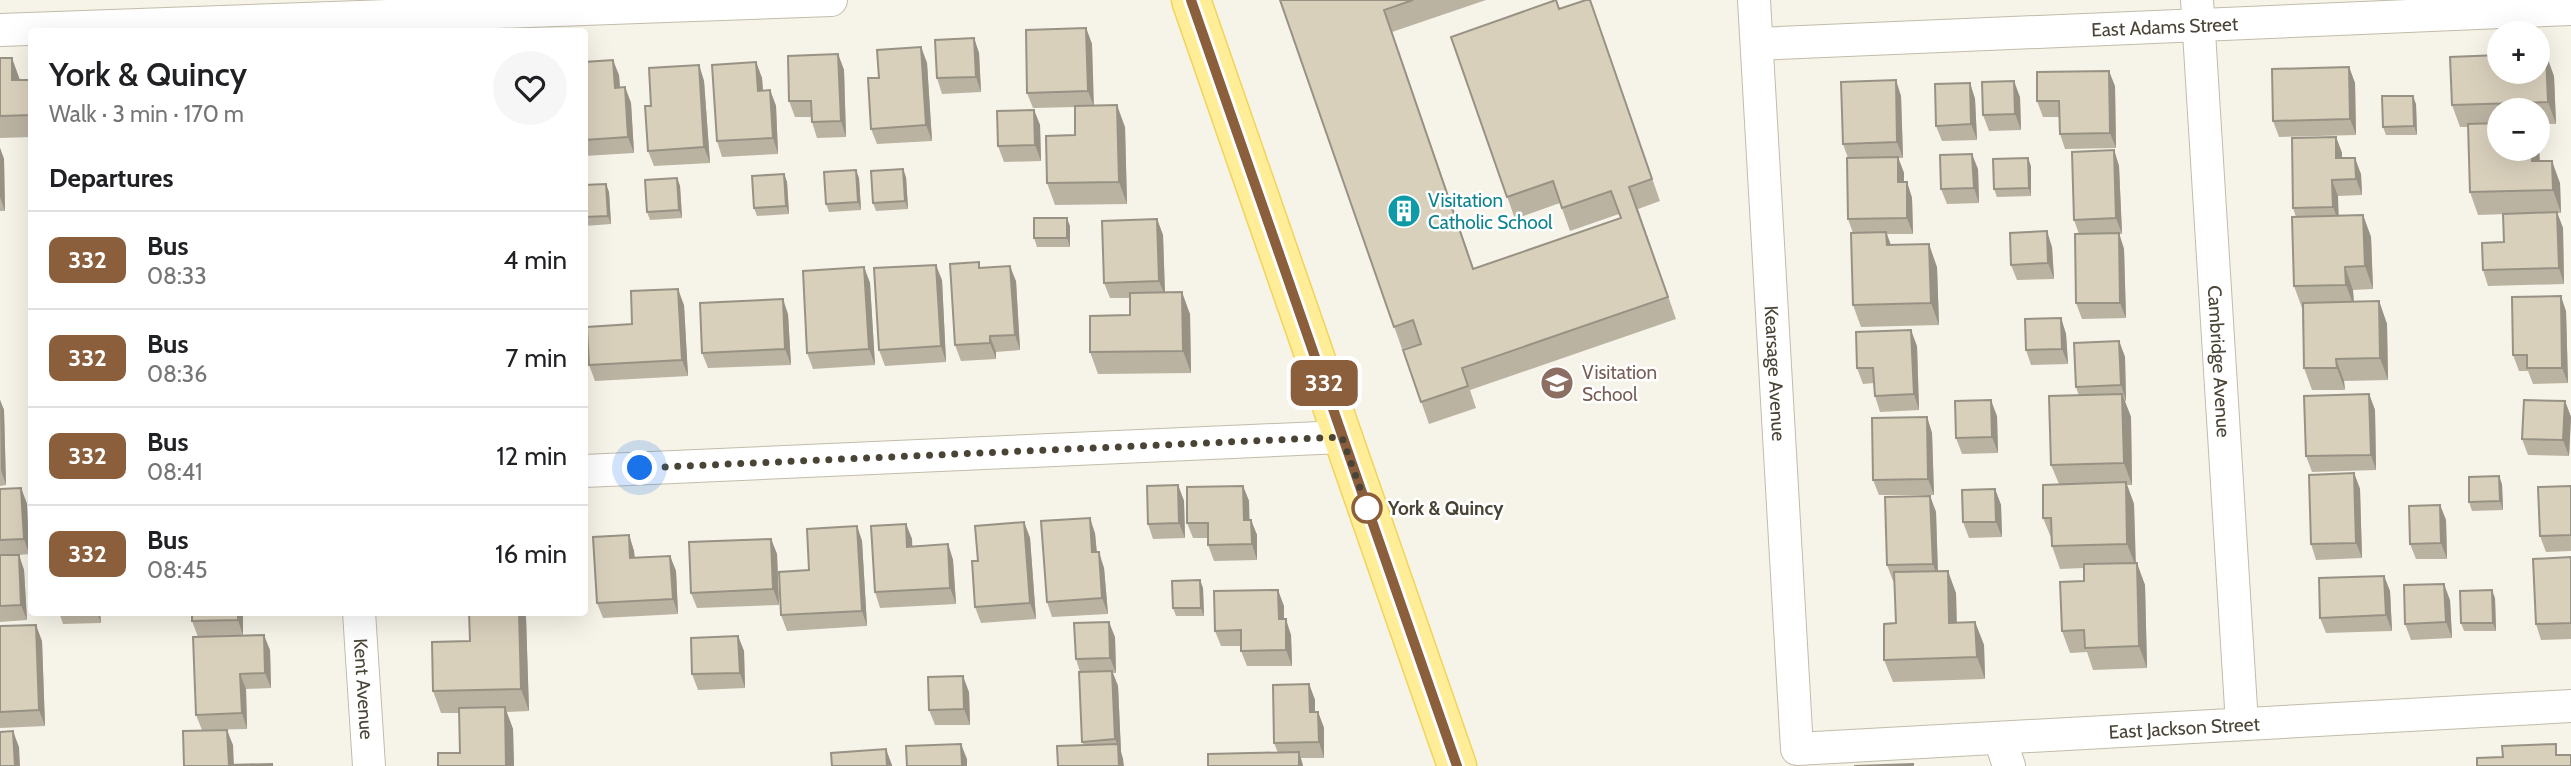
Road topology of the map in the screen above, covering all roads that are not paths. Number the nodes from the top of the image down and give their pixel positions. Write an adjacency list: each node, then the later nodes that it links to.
1 (831, 0): 6 (street)
2 (1191, 0): 11 (main road)
3 (1754, 0): 10 (street, Kearsage Avenue)
4 (2571, 9): 5 (street, East Adams Street)
5 (2198, 12): 10 (street, East Adams Street); 15 (street, Cambridge Avenue)
6 (322, 17): 7 (street)
7 (50, 28)
8 (28, 29): 9 (street)
9 (0, 30)
10 (1757, 44): 16 (street, Kearsage Avenue)
11 (1342, 437): 12 (street); 19 (main road)
12 (588, 471)
13 (359, 616): 18 (street, Kent Avenue)
14 (2571, 706): 15 (street, East Jackson Street)
15 (2242, 724): 17 (street, East Jackson Street)
16 (1797, 749): 17 (street, East Jackson Street)
17 (2005, 752)
18 (369, 766)
19 (1457, 766)

